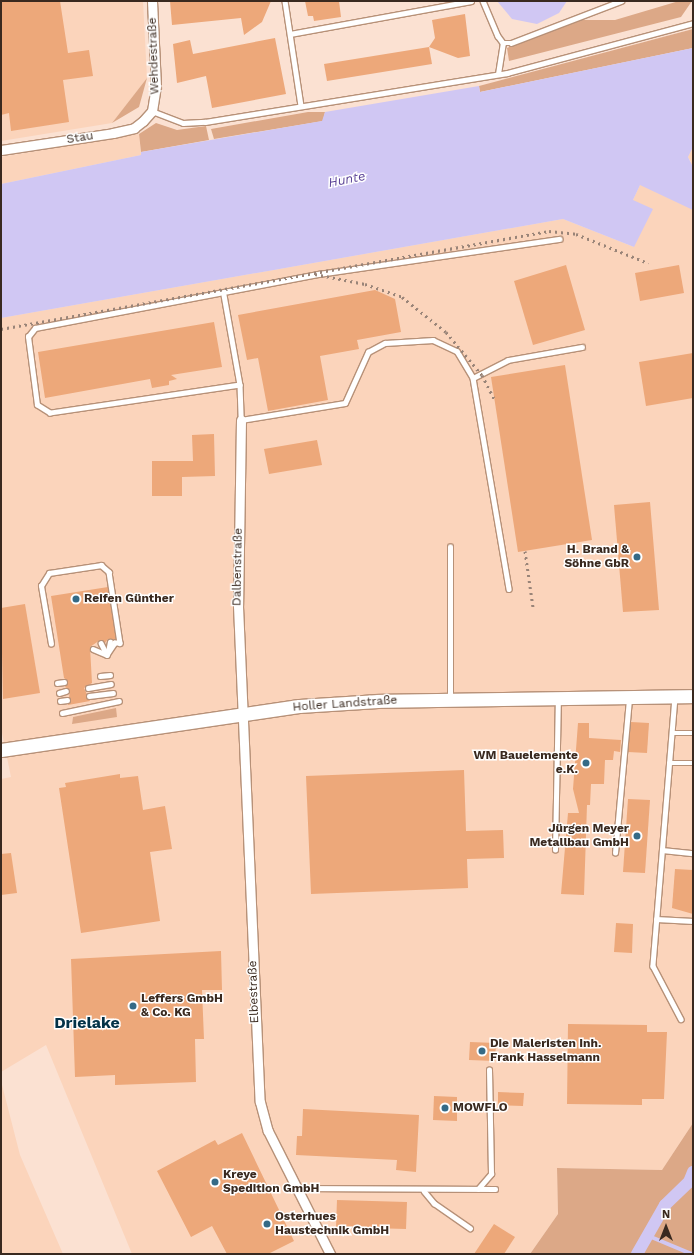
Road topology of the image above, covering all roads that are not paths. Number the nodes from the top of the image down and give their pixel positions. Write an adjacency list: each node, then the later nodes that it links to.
1 (152, 1): 11 (street, Wehdestraße)
2 (285, 1): 7 (lane)
3 (471, 1): 7 (lane)
4 (483, 1): 8 (lane)
5 (621, 1): 8 (lane)
6 (693, 23): 9 (lane)
7 (290, 34): 10 (lane)
8 (503, 42): 9 (lane)
9 (498, 74): 10 (lane)
10 (301, 106): 11 (lane)
11 (152, 111): 12 (street, Stau)
12 (1, 150)
13 (559, 239): 14 (lane)
14 (224, 295): 17 (lane); 17 (lane)
15 (582, 347): 16 (lane)
16 (473, 378): 18 (lane); 20 (lane)
17 (240, 385): 18 (lane)
18 (241, 420): 45 (street, Dalbenstraße)
19 (450, 547): 40 (lane)
20 (509, 590)
21 (110, 642): 25 (lane)
22 (51, 644): 25 (lane)
23 (101, 644): 25 (lane)
24 (93, 649): 25 (lane)
25 (107, 656)
26 (110, 675): 27 (lane)
27 (100, 676)
28 (64, 682): 29 (lane)
29 (57, 683)
30 (111, 684): 31 (lane)
31 (88, 688)
32 (66, 691): 33 (lane)
33 (59, 693)
34 (113, 693): 35 (lane)
35 (89, 696)
36 (629, 696): 37 (main road, Holler Landstraße); 39 (main road, Holler Landstraße); 53 (lane)
37 (676, 696): 38 (main road, Holler Landstraße); 46 (lane)
38 (693, 696)
39 (558, 697): 40 (main road, Holler Landstraße); 51 (lane)
40 (450, 699): 45 (main road, Holler Landstraße)
41 (67, 700): 42 (lane)
42 (60, 701)
43 (119, 701): 44 (lane)
44 (62, 713)
45 (243, 713): 48 (main road, Holler Landstraße); 59 (street, Elbestraße)
46 (672, 733): 47 (lane); 49 (lane)
47 (693, 733)
48 (1, 750)
49 (669, 763): 50 (lane); 52 (lane)
50 (693, 763)
51 (555, 850)
52 (662, 850): 54 (lane); 55 (lane)
53 (615, 853)
54 (693, 853)
55 (656, 919): 56 (lane); 57 (lane)
56 (693, 922)
57 (681, 1019)
58 (489, 1070): 60 (lane)
59 (297, 1188): 62 (lane); 64 (street, Elbestraße)
60 (478, 1189): 61 (lane); 62 (lane)
61 (495, 1189)
62 (424, 1191): 63 (lane)
63 (470, 1228)
64 (330, 1254)

